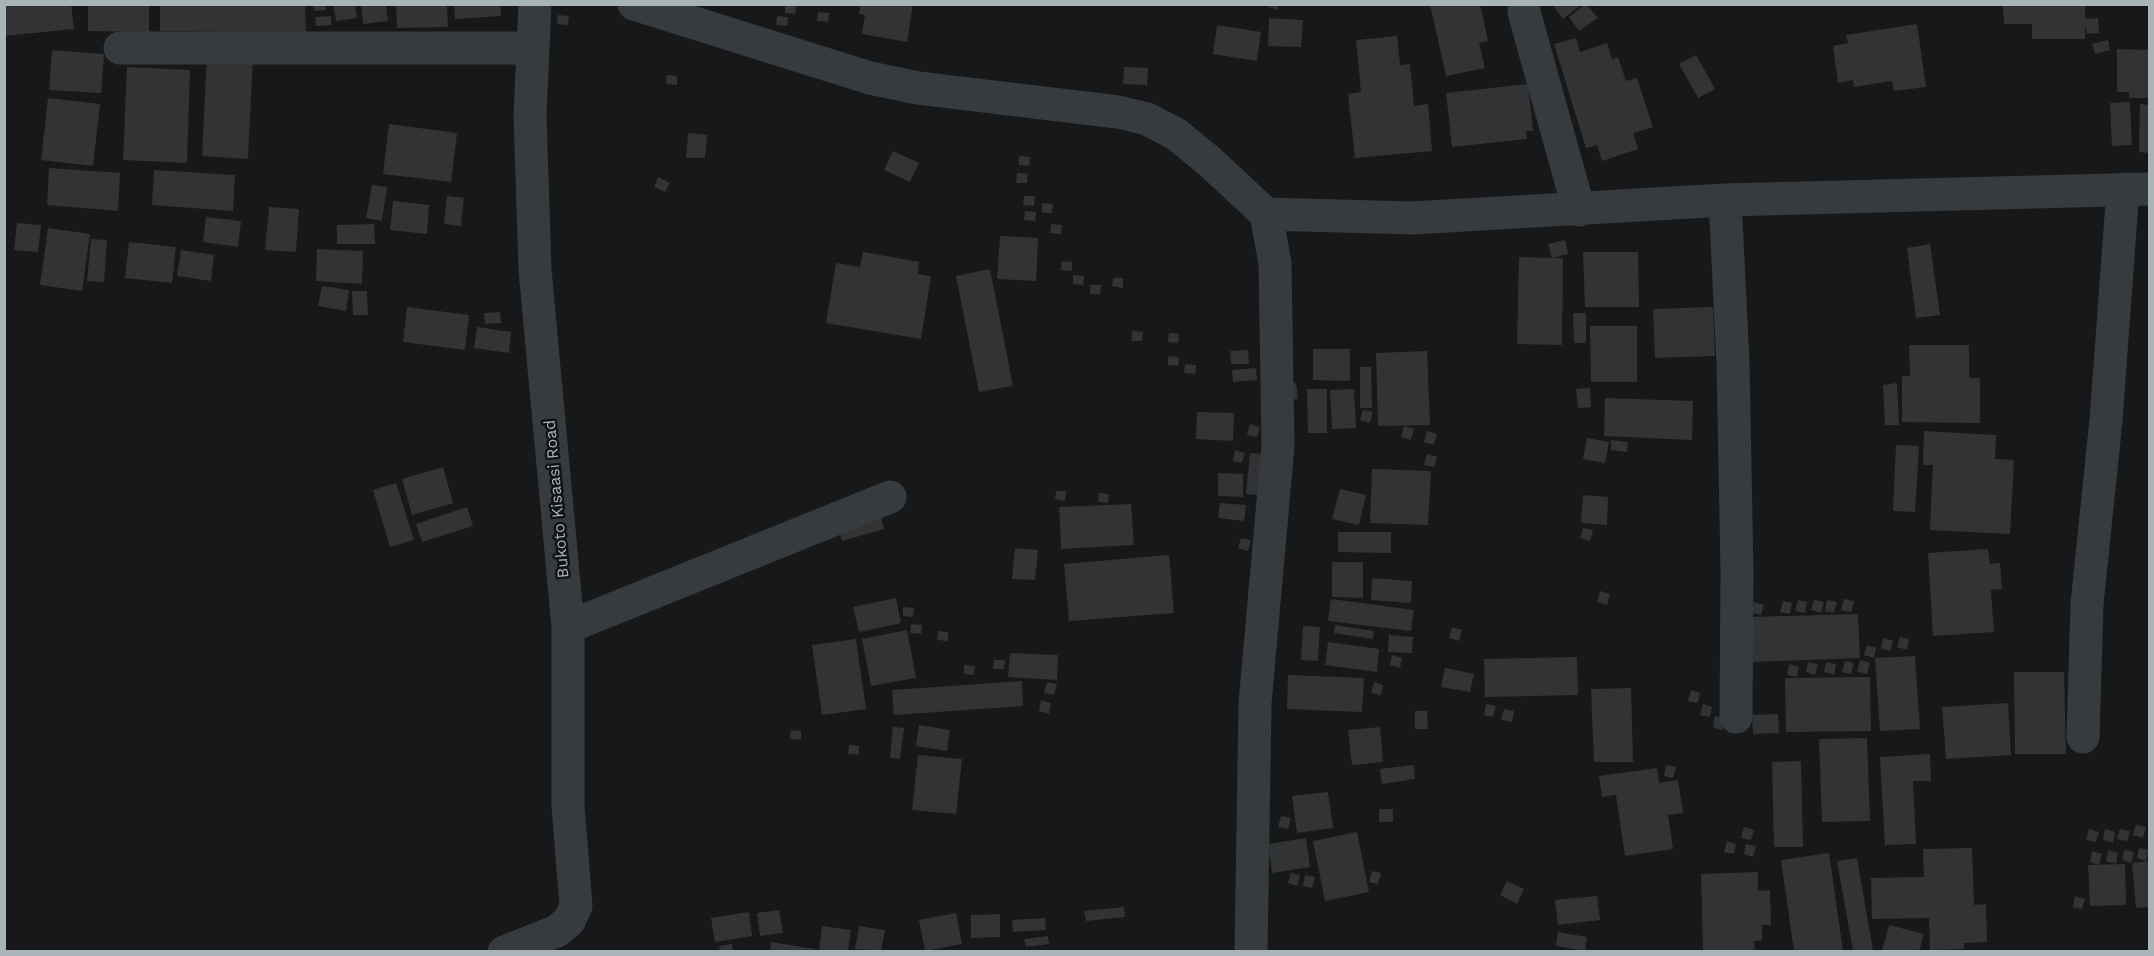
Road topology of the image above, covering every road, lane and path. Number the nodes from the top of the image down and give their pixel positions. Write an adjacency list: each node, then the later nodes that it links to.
1 (535, 4): 5 (street, Bukoto Kisaasi Road)
2 (634, 4): 9 (street)
3 (1524, 12): 8 (street)
4 (120, 48): 5 (street)
5 (533, 48): 11 (street, Bukoto Kisaasi Road)
6 (2136, 189): 7 (street); 13 (street)
7 (1725, 200): 8 (street); 12 (street)
8 (1579, 210): 9 (street)
9 (1266, 214): 15 (street)
10 (890, 497): 11 (street)
11 (568, 627): 14 (street, Bukoto Kisaasi Road)
12 (1736, 717)
13 (2083, 737)
14 (504, 951)
15 (1251, 951)

